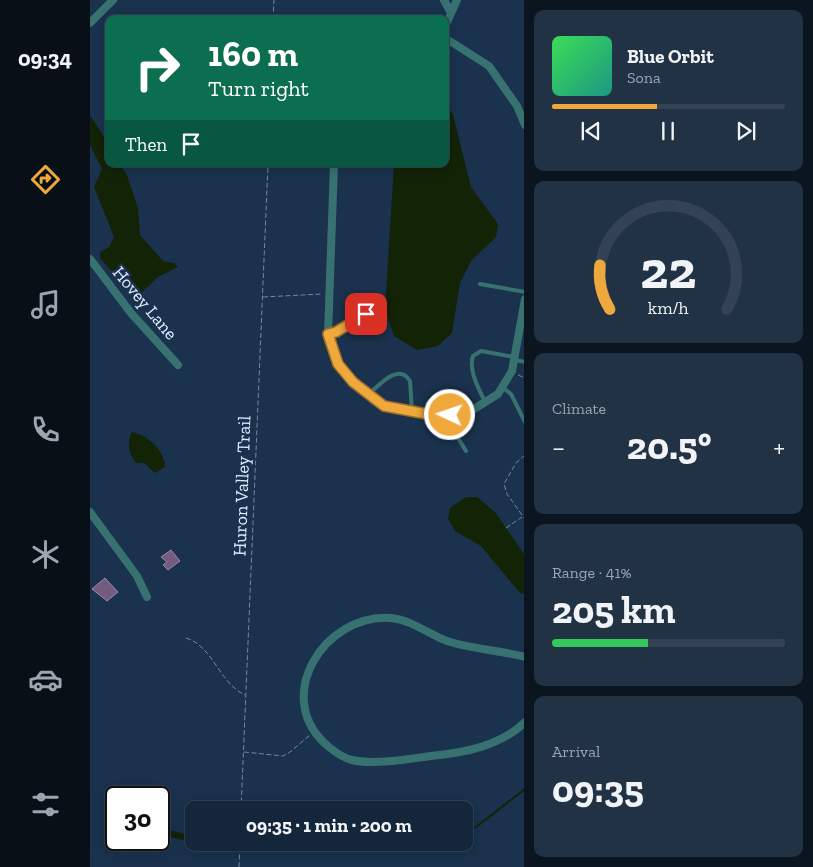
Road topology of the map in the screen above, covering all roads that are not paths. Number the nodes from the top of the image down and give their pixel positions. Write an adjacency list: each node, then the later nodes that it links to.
1 (113, 0): 6 (street)
2 (444, 0): 4 (street)
3 (457, 0): 4 (street)
4 (451, 13): 5 (street)
5 (449, 18)
6 (90, 23)
7 (449, 40): 8 (street)
8 (524, 125)
9 (334, 167): 15 (street)
10 (90, 259): 18 (street, Hovey Lane)
11 (480, 284): 12 (lane)
12 (524, 292)
13 (524, 299): 16 (street)
14 (366, 314): 15 (lane)
15 (328, 334): 20 (street)
16 (514, 358): 17 (lane); 19 (street); 21 (lane)
17 (524, 362)
18 (178, 365)
19 (502, 387): 21 (street); 24 (lane)
20 (369, 394): 22 (street); 22 (lane)
21 (485, 402): 23 (street)
22 (412, 411): 23 (street)
23 (450, 415): 25 (lane)
24 (524, 422)
25 (466, 451)
26 (90, 512): 27 (street)
27 (147, 597)
28 (524, 657): 29 (street)
29 (524, 722)

